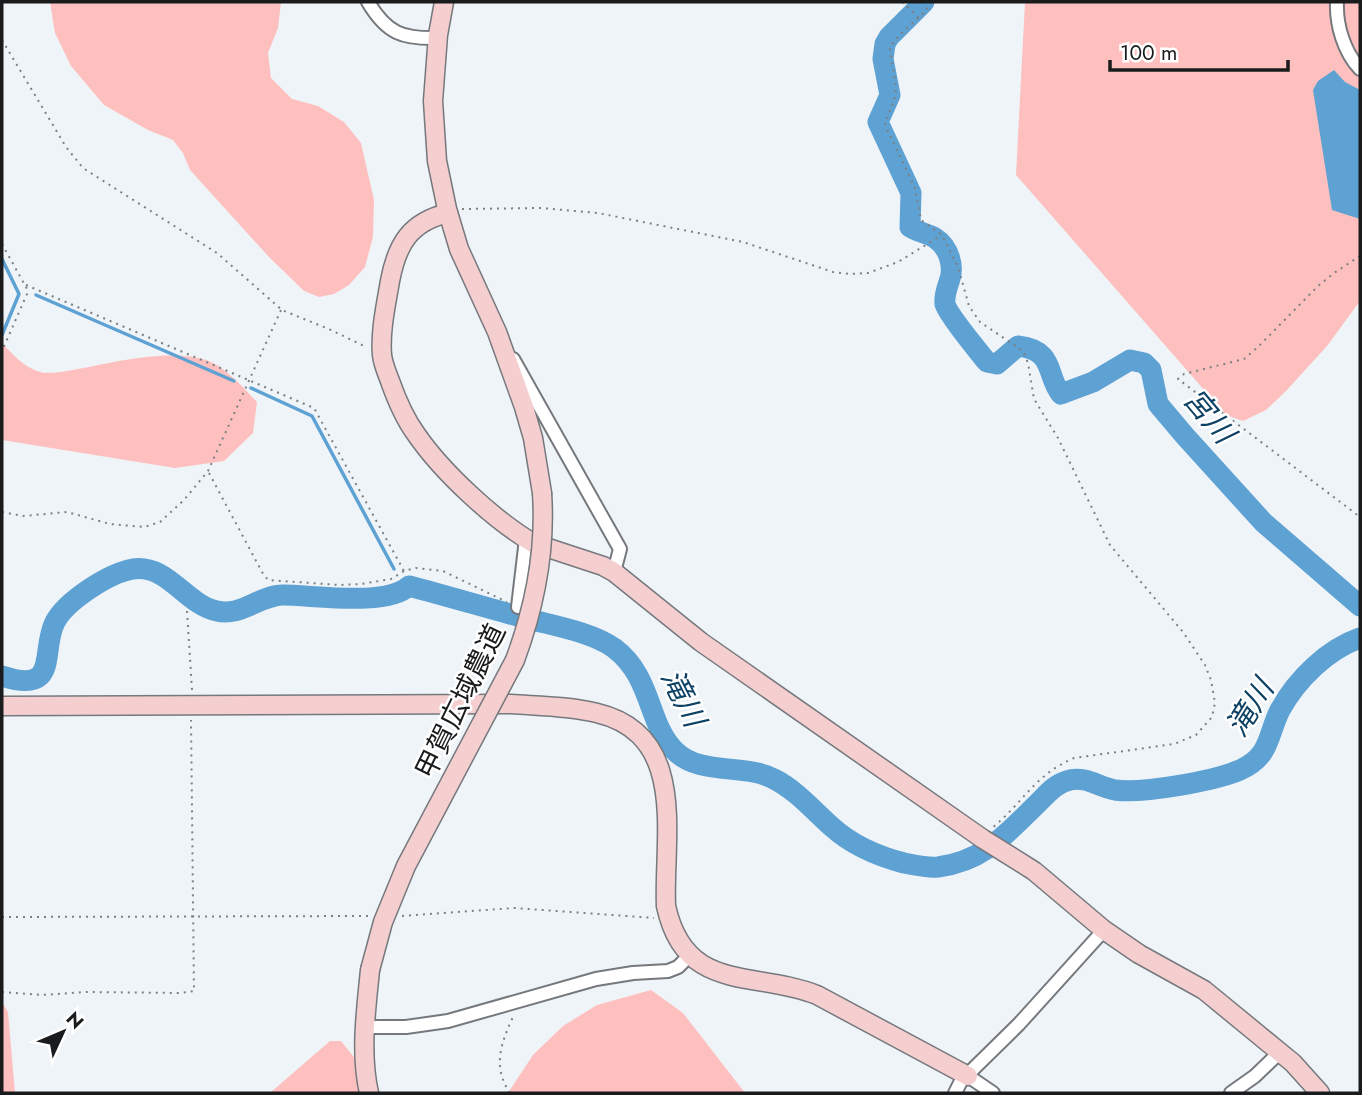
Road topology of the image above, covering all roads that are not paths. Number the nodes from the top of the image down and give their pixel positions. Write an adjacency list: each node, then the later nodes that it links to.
1 (368, 2): 4 (street)
2 (444, 2): 4 (street, 甲賀広域農道)
3 (1337, 2): 5 (street)
4 (438, 38): 6 (street, 甲賀広域農道)
5 (1360, 69)
6 (447, 211): 7 (street, 甲賀広域農道); 8 (street)
7 (496, 332): 9 (street); 14 (street, 甲賀広域農道, bridge)
8 (526, 539): 9 (street); 10 (street)
9 (614, 572): 12 (street)
10 (518, 607)
11 (2, 706): 13 (street)
12 (1104, 930): 15 (street); 16 (street)
13 (690, 956): 14 (street); 16 (street)
14 (364, 1027): 17 (street, 甲賀広域農道)
15 (1280, 1052): 20 (street); 21 (street)
16 (968, 1076): 18 (street); 19 (street)
17 (369, 1093)
18 (955, 1093)
19 (993, 1093)
20 (1230, 1093)
21 (1320, 1093)

